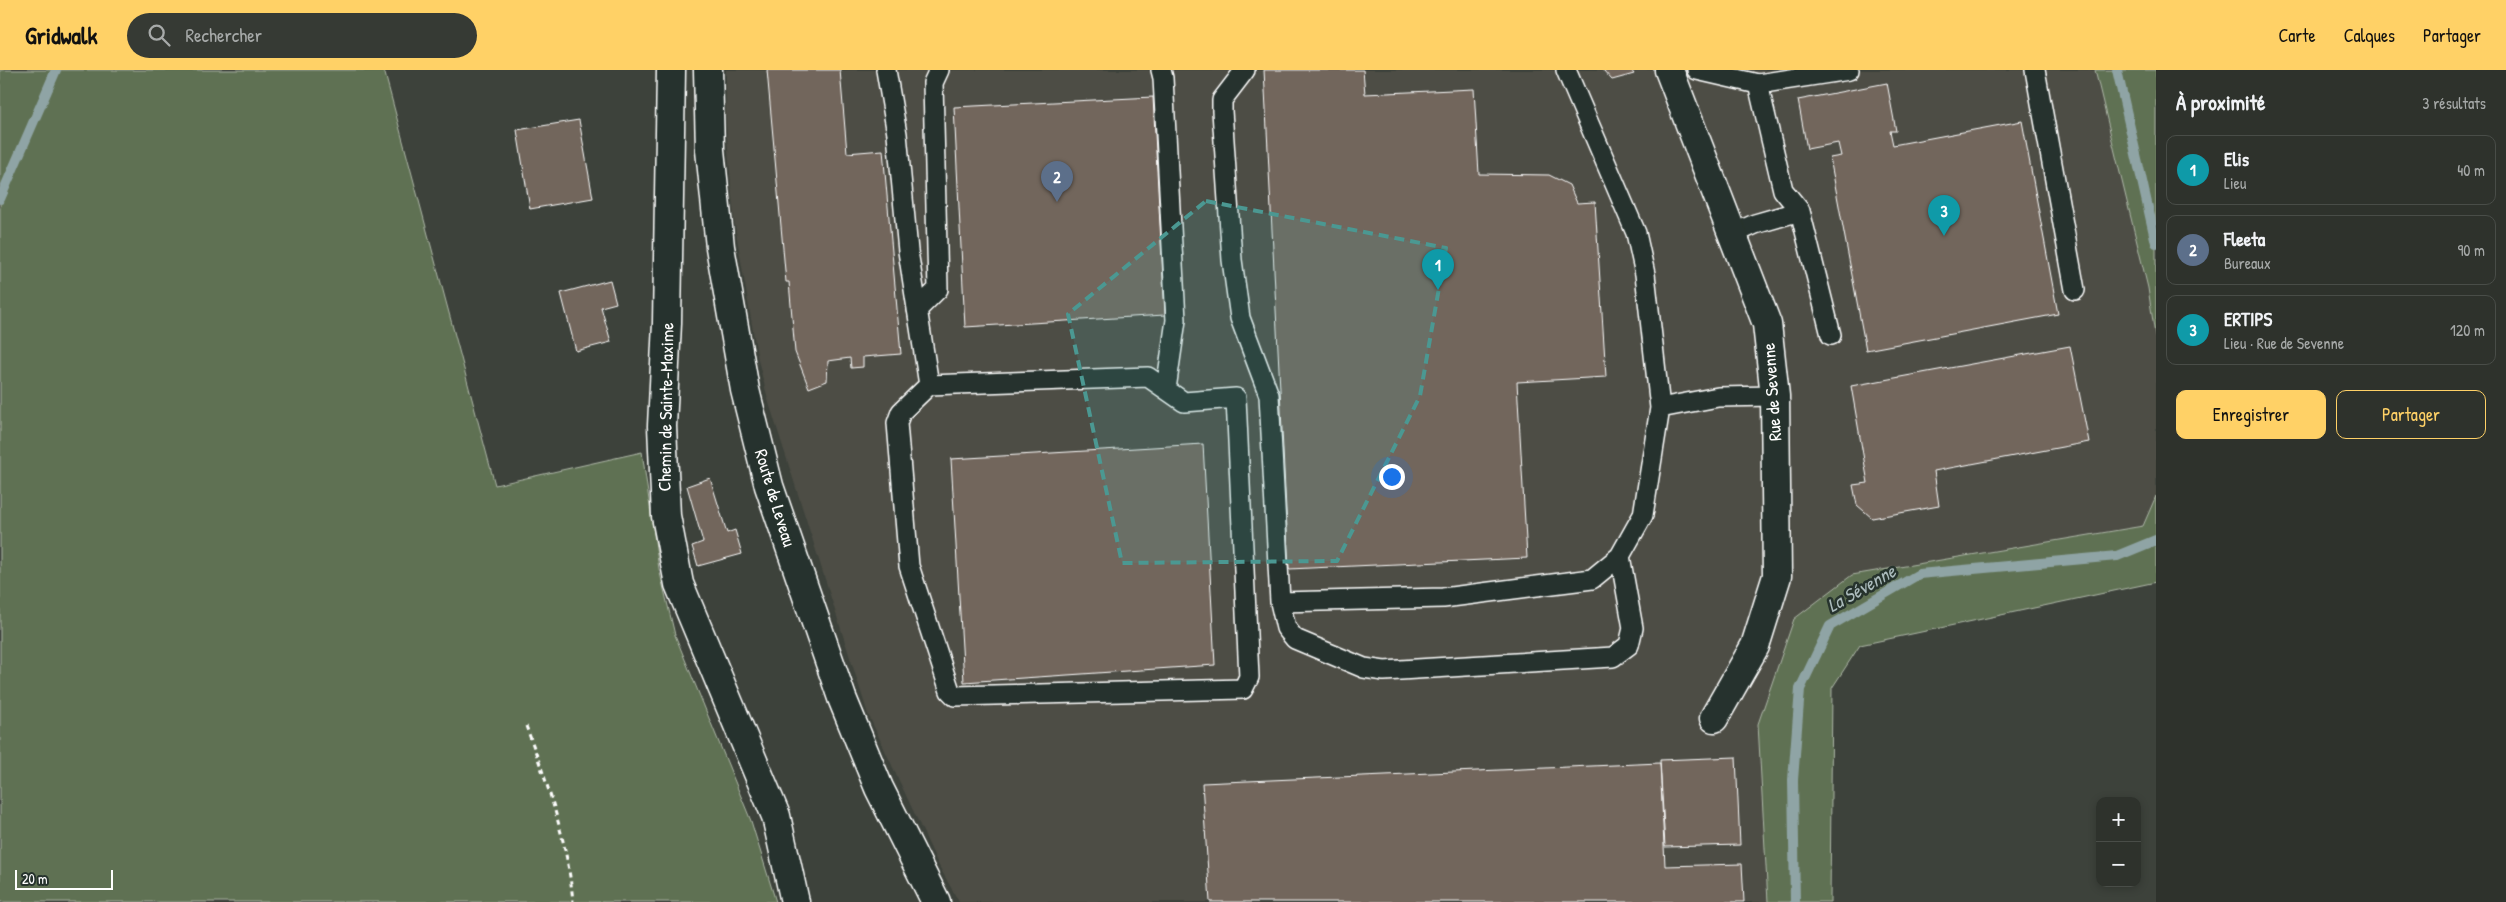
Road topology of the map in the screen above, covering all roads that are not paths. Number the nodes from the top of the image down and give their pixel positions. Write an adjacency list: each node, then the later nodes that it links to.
1 (671, 70): 25 (street, Chemin de Sainte-Maxime)
2 (708, 70): 26 (street, Route de Leveau)
3 (886, 70): 16 (lane)
4 (939, 70): 16 (lane)
5 (1160, 70): 19 (lane)
6 (1245, 70): 23 (lane)
7 (1566, 70): 21 (lane)
8 (1697, 70): 12 (lane)
9 (1849, 70): 12 (lane)
10 (2035, 70): 15 (lane)
11 (1676, 71): 14 (street, Rue de Sevenne)
12 (1758, 84): 13 (lane)
13 (1800, 211): 14 (lane); 17 (lane)
14 (1733, 234): 20 (street, Rue de Sevenne)
15 (2075, 290)
16 (917, 310): 18 (lane)
17 (1831, 335)
18 (929, 385): 19 (lane); 19 (lane)
19 (1166, 389)
20 (1775, 396): 21 (lane); 24 (street, Rue de Sevenne)
21 (1660, 408): 22 (lane)
22 (1620, 556): 23 (lane); 23 (lane)
23 (1280, 602)
24 (1714, 718)
25 (795, 902)
26 (936, 902)

